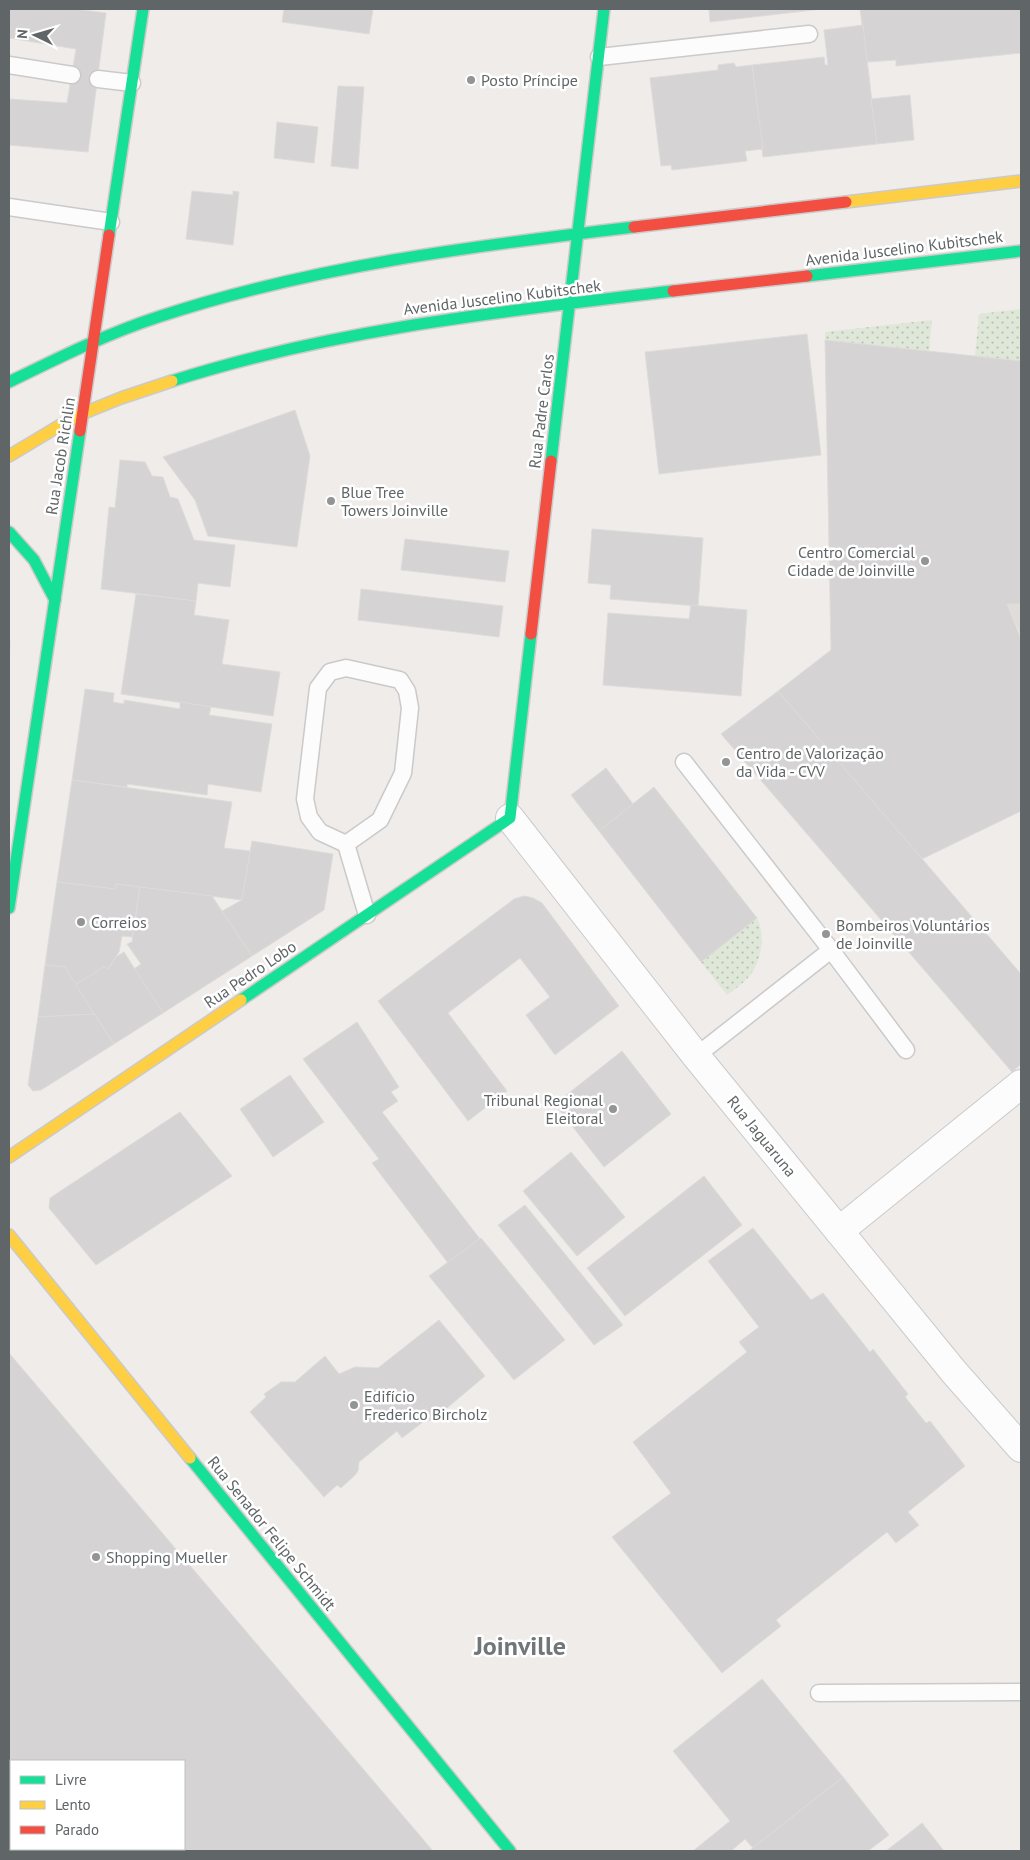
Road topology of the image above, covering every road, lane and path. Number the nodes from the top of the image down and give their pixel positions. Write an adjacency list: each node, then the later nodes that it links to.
1 (143, 9): 8 (main road, Rua Jacob Richlin)
2 (604, 9): 4 (main road, Rua Padre Carlos)
3 (809, 34): 4 (lane)
4 (599, 57): 12 (main road, Rua Padre Carlos)
5 (9, 65): 6 (lane)
6 (72, 75)
7 (98, 79): 8 (lane)
8 (132, 83): 11 (main road, Rua Jacob Richlin)
9 (1021, 181): 12 (main road)
10 (9, 207): 11 (lane)
11 (111, 222): 15 (main road, Rua Jacob Richlin)
12 (578, 233): 14 (main road, Rua Padre Carlos); 15 (main road)
13 (1021, 251): 14 (main road, Avenida Juscelino Kubitschek)
14 (570, 304): 17 (main road, Avenida Juscelino Kubitschek); 22 (main road, Rua Padre Carlos)
15 (94, 342): 16 (main road); 17 (main road, Rua Jacob Richlin)
16 (9, 382)
17 (83, 413): 18 (main road, Avenida Juscelino Kubitschek); 20 (main road, Rua Jacob Richlin)
18 (9, 456)
19 (9, 532): 20 (main road)
20 (55, 600): 24 (main road, Rua Jacob Richlin)
21 (684, 762): 26 (lane)
22 (510, 818): 25 (main road, Rua Pedro Lobo); 28 (street, Rua Jaguaruna)
23 (346, 844): 23 (lane); 25 (lane)
24 (9, 908)
25 (367, 915): 30 (main road, Rua Pedro Lobo)
26 (831, 950): 27 (lane); 28 (lane)
27 (906, 1050)
28 (696, 1056): 31 (street, Rua Jaguaruna)
29 (1021, 1084): 31 (street)
30 (9, 1157)
31 (839, 1231): 33 (street, Rua Jaguaruna)
32 (9, 1235): 36 (main road, Rua Senador Felipe Schmidt)
33 (1021, 1448)
34 (1021, 1692): 35 (lane)
35 (819, 1693)
36 (510, 1851)

